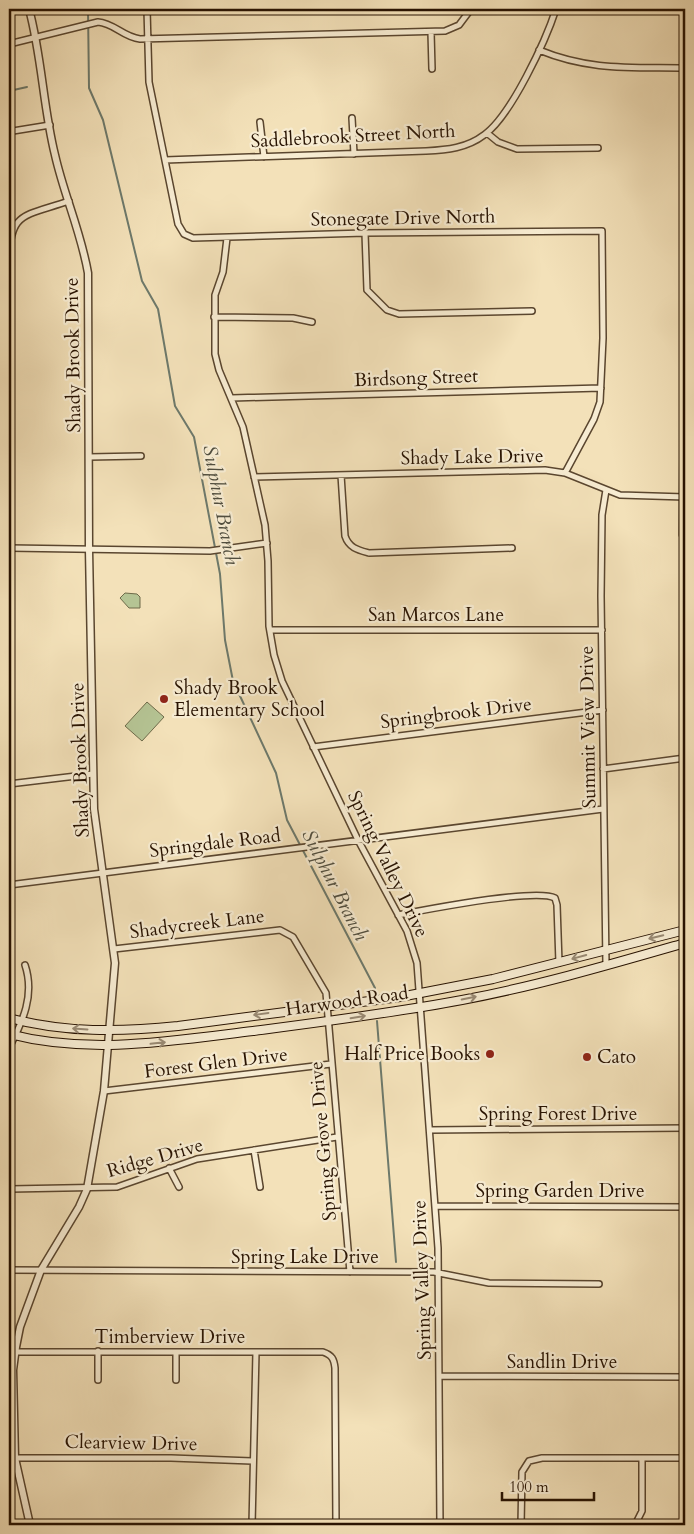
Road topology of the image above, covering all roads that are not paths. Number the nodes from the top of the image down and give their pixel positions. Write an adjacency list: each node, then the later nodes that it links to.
1 (29, 9): 6 (street, Shady Brook Drive)
2 (147, 9): 7 (street, Stonegate Drive North)
3 (471, 9): 5 (street)
4 (556, 9): 9 (street, Saddlebrook Street North)
5 (431, 32): 7 (street); 11 (street)
6 (35, 37): 7 (street); 8 (street); 14 (street, Shady Brook Drive)
7 (148, 39): 20 (street, Stonegate Drive North)
8 (9, 44)
9 (539, 50): 10 (street); 16 (street, Saddlebrook Street North)
10 (685, 68)
11 (432, 69)
12 (352, 118): 18 (street)
13 (260, 122): 19 (street)
14 (50, 125): 15 (street); 21 (street, Shady Brook Drive)
15 (13, 131)
16 (487, 133): 17 (street); 18 (street, Saddlebrook Street North)
17 (598, 148)
18 (354, 154): 19 (street, Saddlebrook Street North)
19 (264, 157): 20 (street, Saddlebrook Street North)
20 (165, 160): 24 (street, Stonegate Drive North)
21 (69, 200): 25 (street); 33 (street, Shady Brook Drive)
22 (685, 232): 29 (street)
23 (365, 233): 24 (street, Stonegate Drive North); 26 (street); 30 (street, Stonegate Drive North)
24 (226, 238): 27 (street, Spring Valley Drive)
25 (9, 266)
26 (532, 311)
27 (214, 317): 28 (street); 31 (street, Spring Valley Drive)
28 (312, 322)
29 (685, 325): 38 (street)
30 (601, 388): 31 (street, Birdsong Street); 34 (street, Stonegate Drive North)
31 (232, 398): 36 (street, Spring Valley Drive)
32 (141, 456): 33 (street)
33 (89, 457): 43 (street, Shady Brook Drive)
34 (565, 473): 35 (street, Shady Lake Drive); 37 (street, Shady Lake Drive)
35 (341, 475): 36 (street, Shady Lake Drive); 42 (street)
36 (254, 477): 40 (street, Spring Valley Drive)
37 (606, 490): 38 (street, Shady Lake Drive); 46 (street, Summit View Drive)
38 (684, 497): 39 (street)
39 (685, 539)
40 (267, 543): 43 (street); 45 (street, Spring Valley Drive)
41 (9, 548): 43 (street)
42 (512, 548)
43 (89, 550): 51 (street, Shady Brook Drive)
44 (9, 599): 52 (street)
45 (270, 630): 46 (street, San Marcos Lane); 48 (street, Spring Valley Drive)
46 (602, 630): 47 (street, Summit View Drive)
47 (602, 710): 48 (street, Springbrook Drive); 50 (street, Summit View Drive)
48 (313, 747): 54 (street, Spring Valley Drive)
49 (685, 758): 50 (street)
50 (603, 769): 53 (street, Summit View Drive)
51 (93, 774): 52 (street); 55 (street, Shady Brook Drive)
52 (10, 784)
53 (603, 809): 54 (street, Springdale Road); 61 (street, Summit View Drive)
54 (358, 840): 55 (street, Springdale Road); 57 (street, Spring Valley Drive)
55 (103, 872): 56 (street, Springdale Road); 60 (street, Shady Brook Drive)
56 (9, 885)
57 (398, 915): 62 (street); 65 (street, Spring Valley Drive)
58 (685, 930): 61 (main road, Harwood Road, one-way to 61)
59 (685, 943): 64 (main road, Harwood Road)
60 (114, 949): 66 (street, Shadycreek Lane); 71 (street, Shady Brook Drive)
61 (606, 950): 62 (main road, Harwood Road, one-way to 62); 64 (street, Summit View Drive)
62 (559, 963): 65 (main road, Harwood Road)
63 (25, 965): 69 (street)
64 (606, 965): 67 (main road, Harwood Road, one-way to 64)
65 (420, 993): 66 (main road, Harwood Road); 67 (street, Spring Valley Drive)
66 (327, 1006): 70 (street, Spring Grove Drive); 71 (main road, Harwood Road, one-way to 71)
67 (421, 1007): 70 (main road, Harwood Road, one-way to 67); 78 (street, Spring Valley Drive)
68 (9, 1018): 69 (main road, Harwood Road)
69 (22, 1021): 71 (main road, Harwood Road, one-way to 69); 72 (street)
70 (327, 1022): 73 (main road, Harwood Road, one-way to 70); 75 (street, Spring Grove Drive)
71 (110, 1030): 73 (street, Shady Brook Drive)
72 (12, 1035): 73 (main road, Harwood Road); 74 (street)
73 (109, 1046): 76 (street, Shady Brook Drive)
74 (9, 1048)
75 (331, 1064): 76 (street, Forest Glen Drive); 79 (street, Spring Grove Drive)
76 (104, 1092): 85 (street, Shady Brook Drive)
77 (685, 1128): 78 (street, Spring Forest Drive)
78 (430, 1130): 86 (street, Spring Valley Drive)
79 (337, 1137): 80 (street, Ridge Drive); 90 (street, Spring Grove Drive)
80 (254, 1150): 81 (street, Ridge Drive); 83 (street)
81 (170, 1168): 82 (street); 85 (street, Ridge Drive)
82 (179, 1187)
83 (260, 1187)
84 (10, 1189): 85 (street, Ridge Drive)
85 (87, 1189): 89 (street, Shady Brook Drive)
86 (435, 1206): 87 (street, Spring Garden Drive); 91 (street, Spring Valley Drive)
87 (685, 1207)
88 (9, 1270): 89 (street, Spring Lake Drive)
89 (40, 1270): 90 (street, Spring Lake Drive); 95 (street, Shady Brook Drive)
90 (350, 1272): 91 (street, Spring Lake Drive)
91 (438, 1273): 92 (street, Spring Lake Drive); 98 (street, Spring Valley Drive)
92 (599, 1284)
93 (98, 1351): 95 (street, Timberview Drive); 96 (street, Timberview Drive); 100 (street)
94 (9, 1352): 95 (street, Timberview Drive)
95 (16, 1352): 102 (street, Shady Brook Drive)
96 (176, 1352): 97 (street, Timberview Drive); 101 (street)
97 (256, 1352): 105 (street); 108 (street, Timberview Drive)
98 (440, 1376): 99 (street, Sandlin Drive); 109 (street, Spring Valley Drive)
99 (685, 1377)
100 (98, 1380)
101 (176, 1380)
102 (12, 1458): 105 (street, Clearview Drive); 106 (street, Shady Brook Drive)
103 (642, 1458): 104 (street); 110 (street); 111 (street)
104 (685, 1458)
105 (252, 1461): 107 (street)
106 (30, 1525)
107 (252, 1525)
108 (336, 1525)
109 (440, 1525)
110 (521, 1525)
111 (635, 1525)

